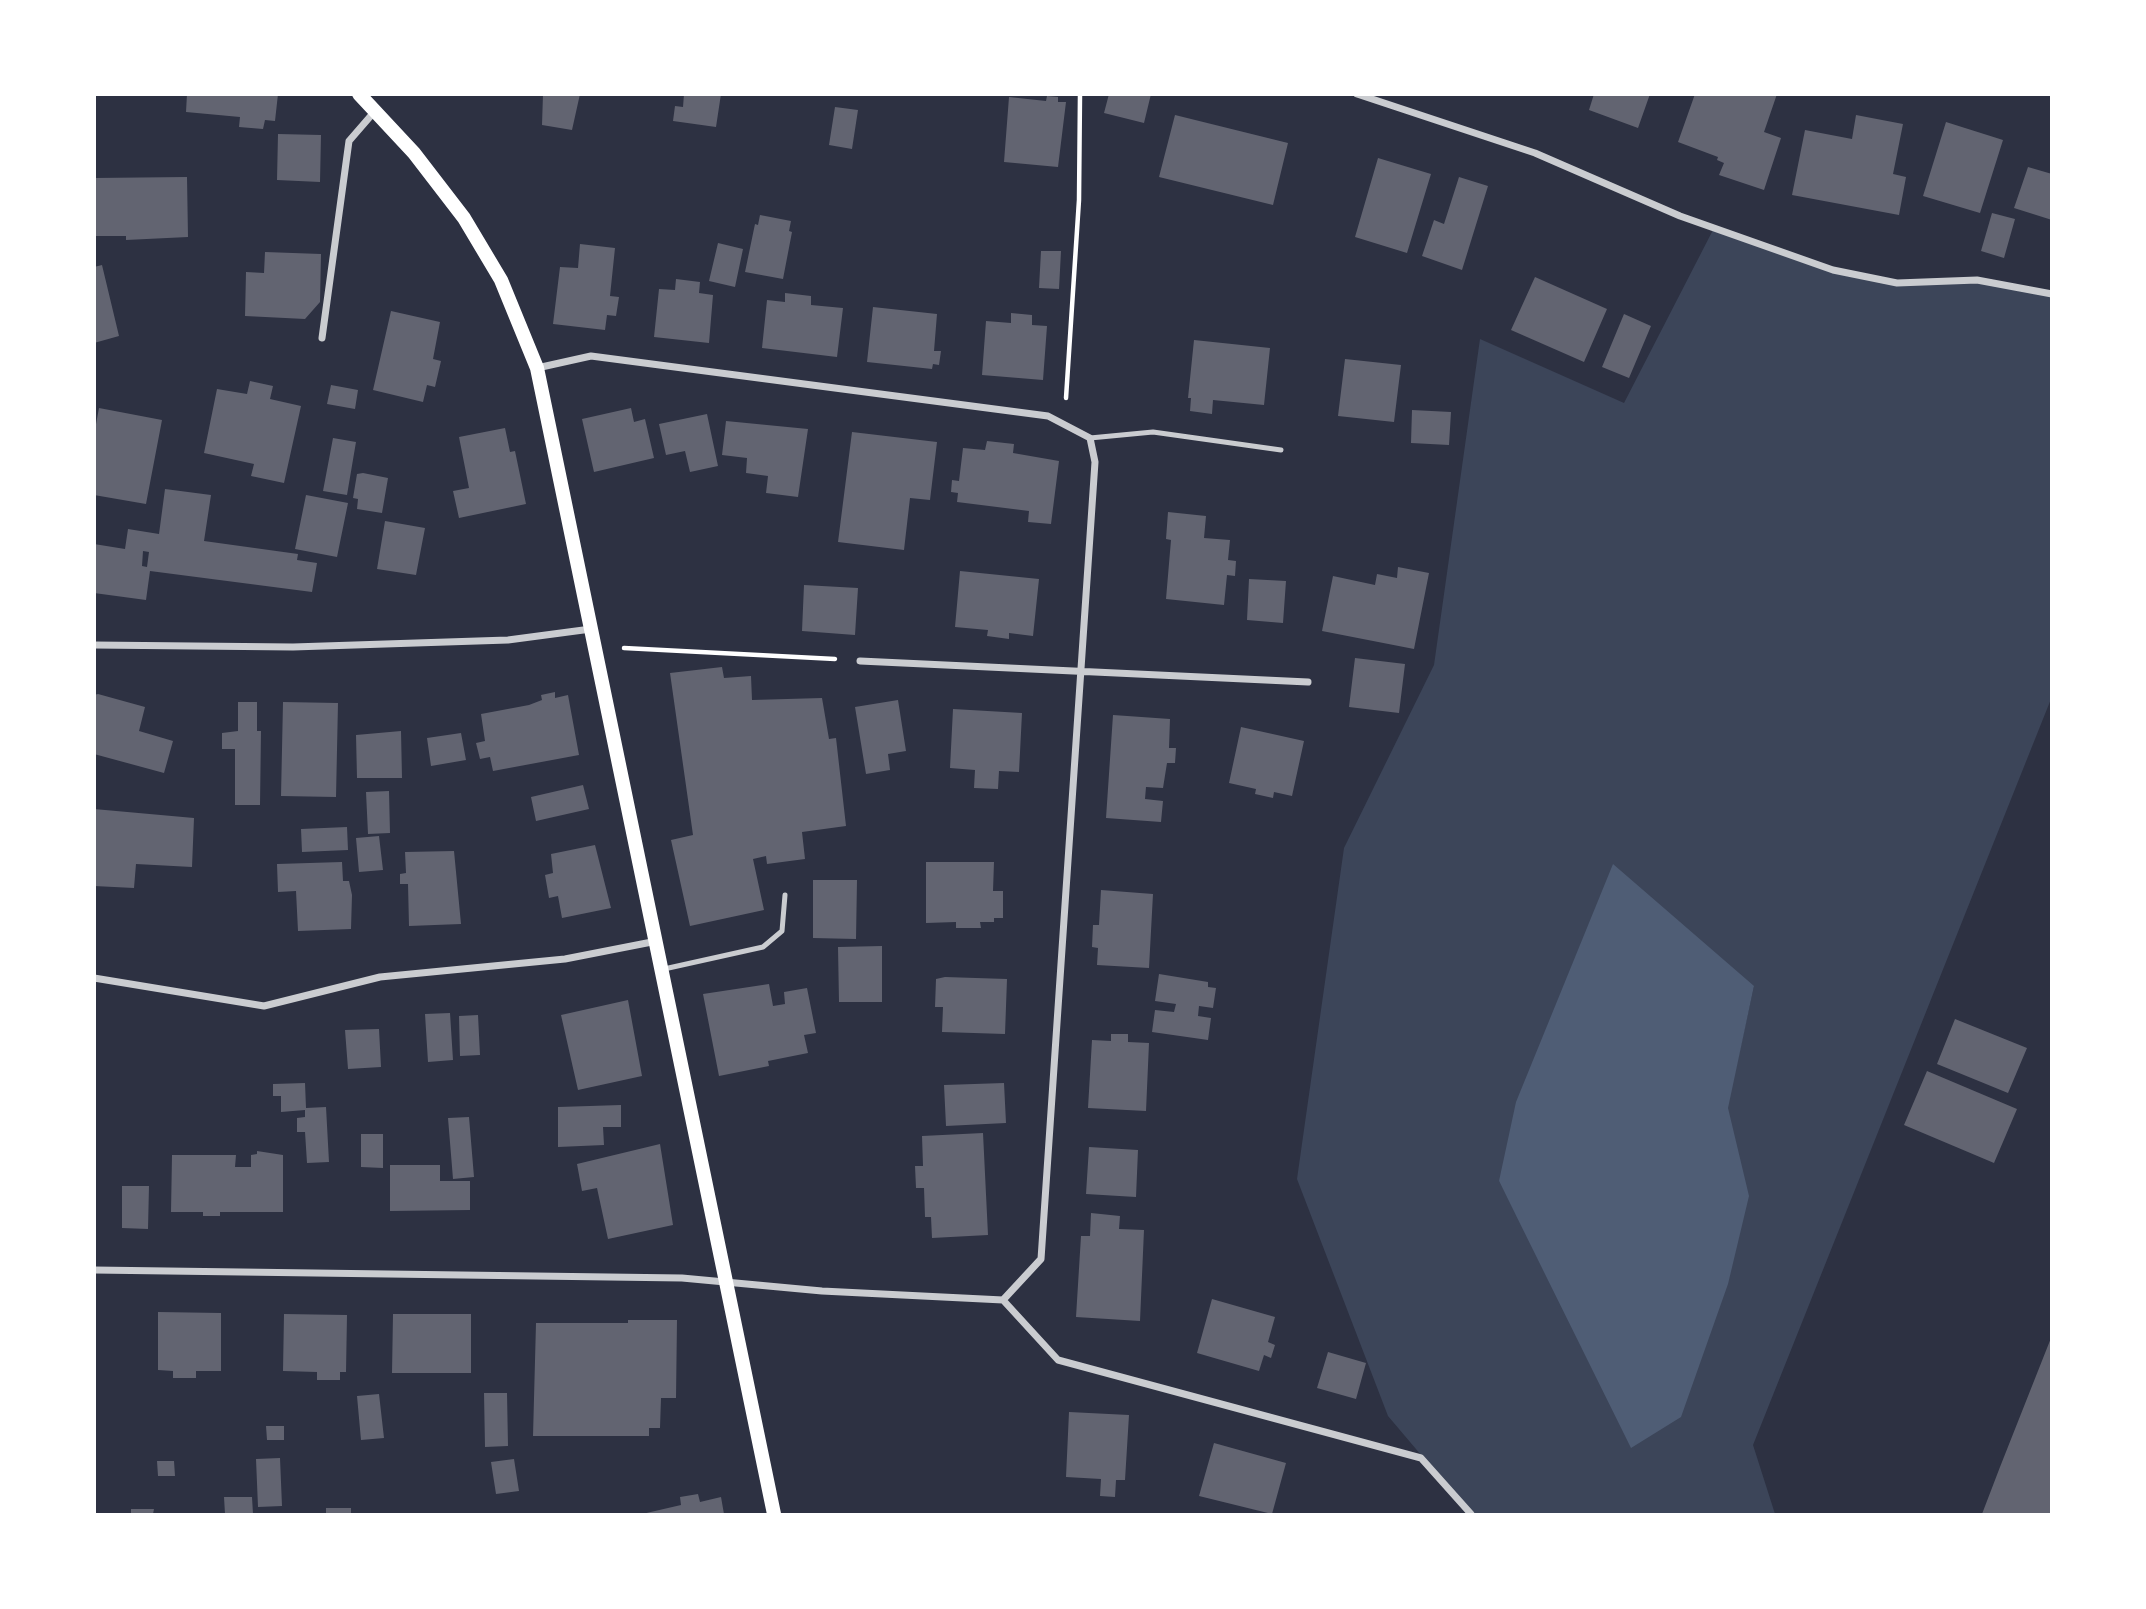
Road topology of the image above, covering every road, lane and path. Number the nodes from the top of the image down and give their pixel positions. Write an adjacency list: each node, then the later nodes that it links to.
1 (359, 94): 4 (main road)
2 (1080, 94): 8 (path)
3 (1357, 94): 5 (street)
4 (375, 111): 6 (street); 7 (main road)
5 (2052, 294)
6 (322, 338)
7 (537, 368): 8 (street); 11 (main road)
8 (1065, 424): 9 (street)
9 (1090, 438): 10 (lane); 15 (street)
10 (1282, 450)
11 (591, 629): 12 (street); 13 (main road)
12 (94, 645)
13 (595, 649): 14 (path); 18 (main road)
14 (860, 661): 15 (street)
15 (1081, 669): 16 (street); 23 (street)
16 (1308, 682)
17 (785, 895): 19 (lane)
18 (658, 941): 19 (main road); 20 (street)
19 (664, 968): 22 (main road)
20 (94, 978)
21 (94, 1270): 22 (street)
22 (727, 1282): 23 (street); 24 (main road)
23 (1003, 1300): 25 (street)
24 (774, 1514)
25 (1471, 1514)

